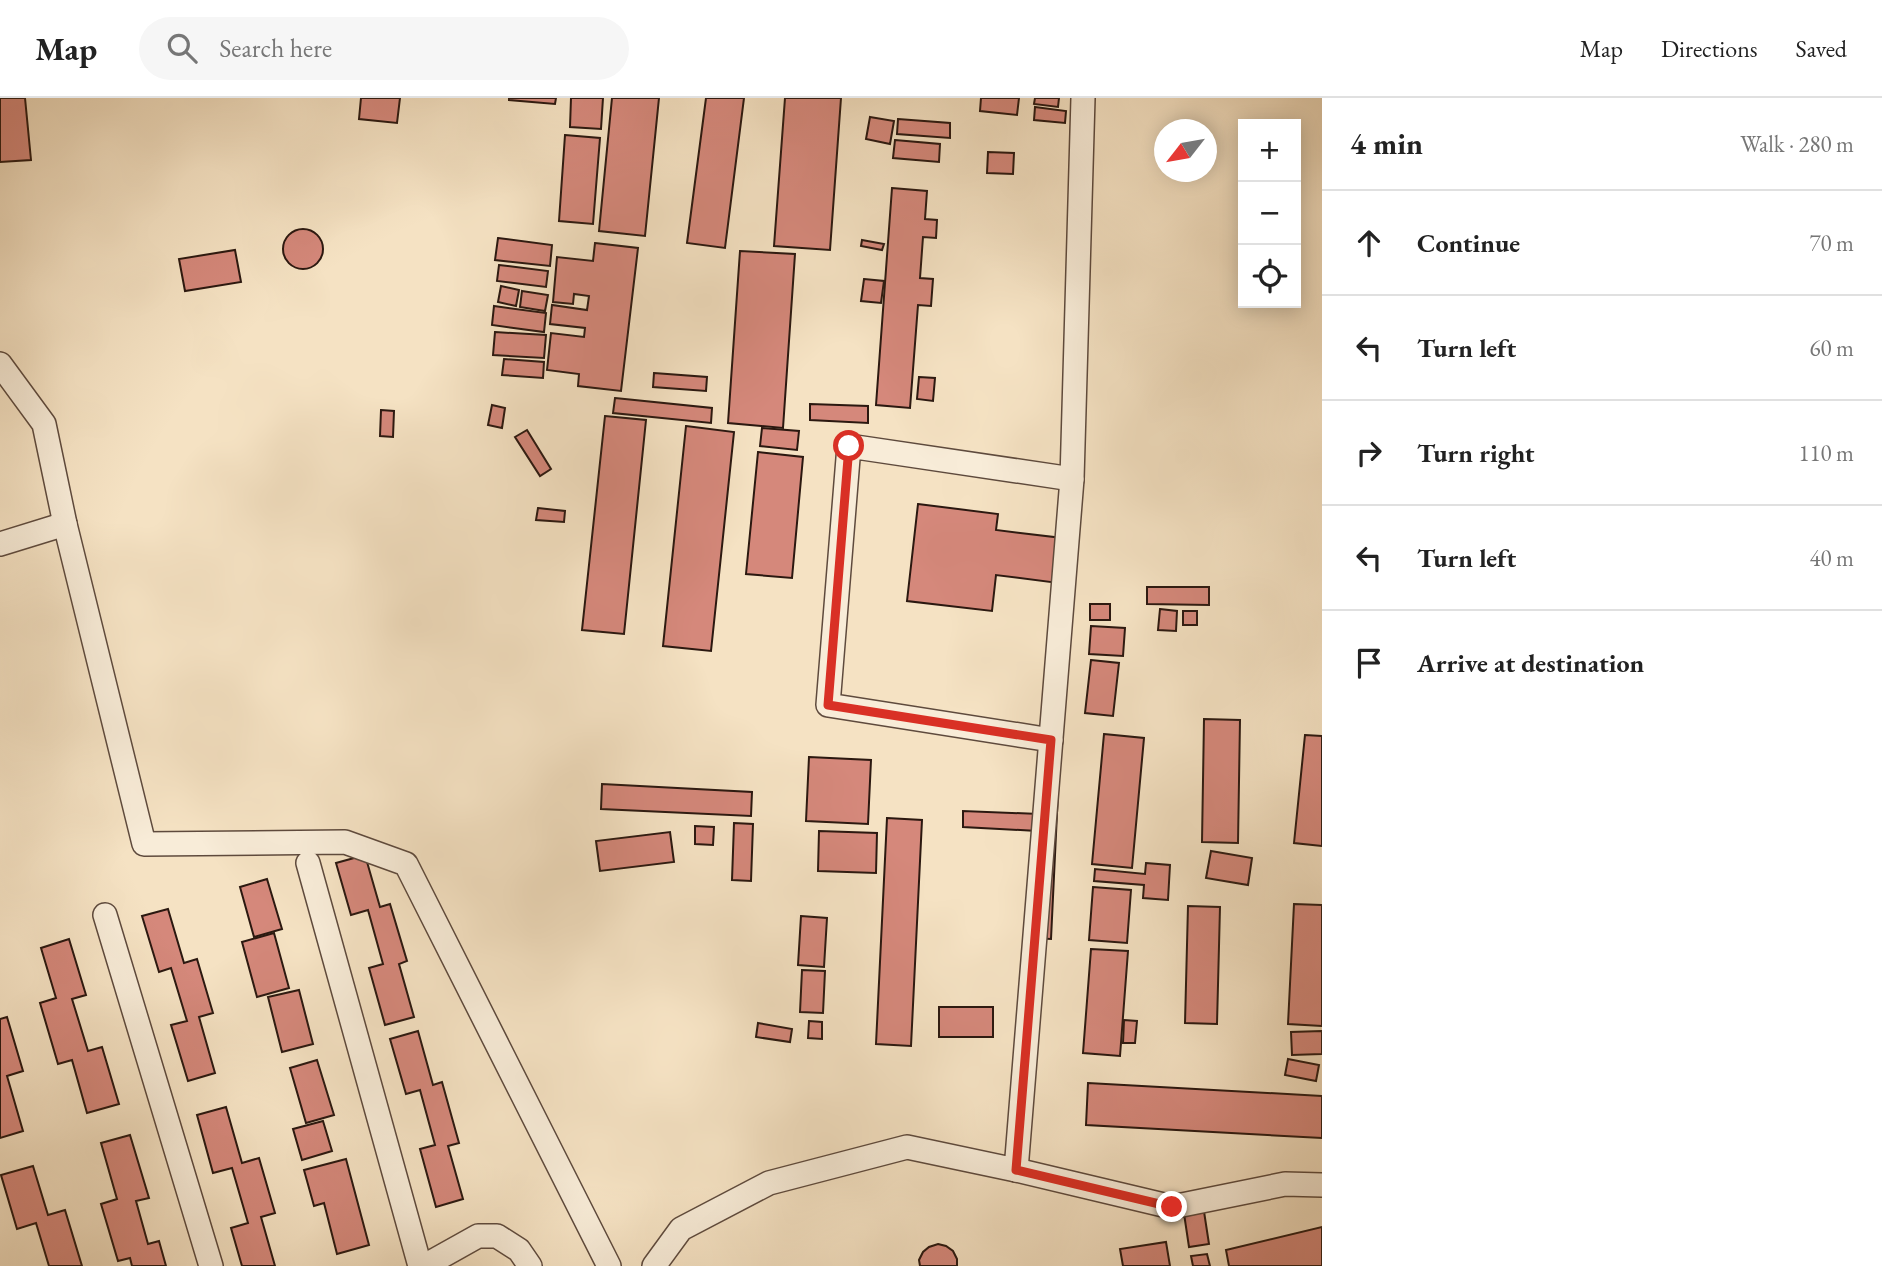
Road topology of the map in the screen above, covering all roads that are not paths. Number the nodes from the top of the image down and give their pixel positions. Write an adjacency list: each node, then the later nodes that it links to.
1 (1083, 98): 3 (street)
2 (0, 364): 4 (street)
3 (1072, 479): 6 (street); 6 (street)
4 (65, 524): 5 (street); 15 (street)
5 (0, 544)
6 (1051, 740): 9 (street)
7 (308, 863): 12 (street)
8 (105, 915): 11 (street)
9 (1016, 1170): 10 (street); 16 (street)
10 (1322, 1185)
11 (211, 1266)
12 (420, 1266)
13 (428, 1266): 14 (street)
14 (530, 1266)
15 (609, 1266)
16 (654, 1266)

